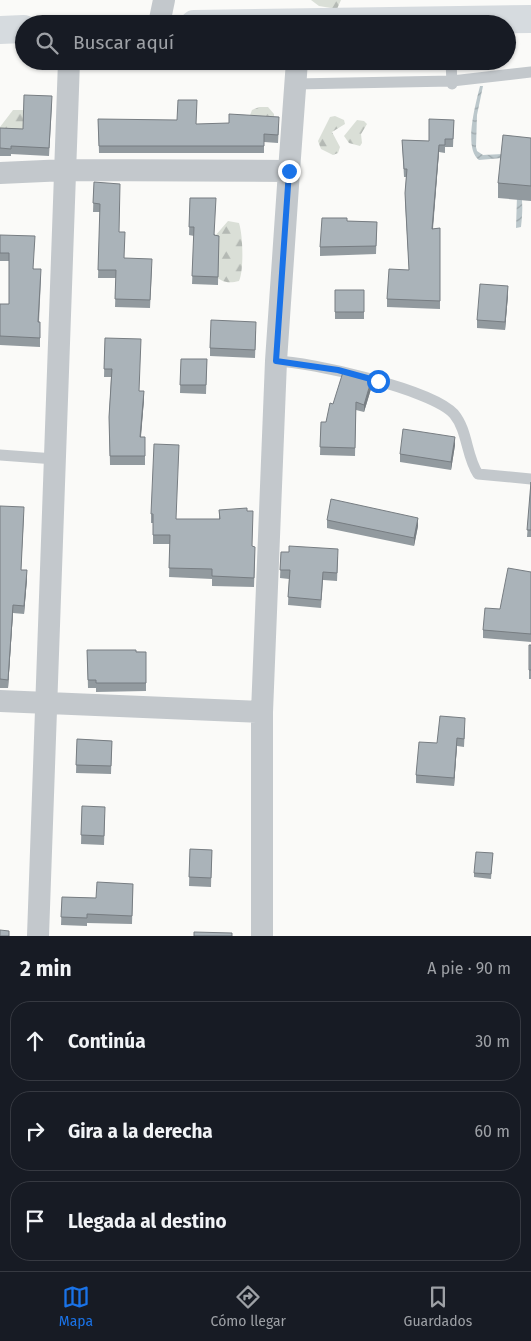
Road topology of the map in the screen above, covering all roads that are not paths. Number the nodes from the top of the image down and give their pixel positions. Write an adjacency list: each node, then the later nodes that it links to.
1 (164, 0): 2 (street)
2 (161, 15)
3 (531, 18): 4 (main road)
4 (516, 19)
5 (0, 30): 6 (main road)
6 (15, 30)
7 (69, 70): 13 (street)
8 (296, 70): 12 (street)
9 (451, 70): 11 (lane)
10 (531, 72): 11 (lane)
11 (452, 82): 12 (lane)
12 (295, 84): 14 (street)
13 (66, 170): 14 (street); 15 (street); 18 (street)
14 (289, 171): 16 (street)
15 (0, 173)
16 (276, 361): 19 (lane); 22 (street)
17 (0, 455): 18 (lane)
18 (55, 459): 21 (street)
19 (531, 480)
20 (0, 702): 21 (street)
21 (47, 703): 22 (street); 23 (street)
22 (262, 712): 24 (street)
23 (38, 936)
24 (262, 936)

